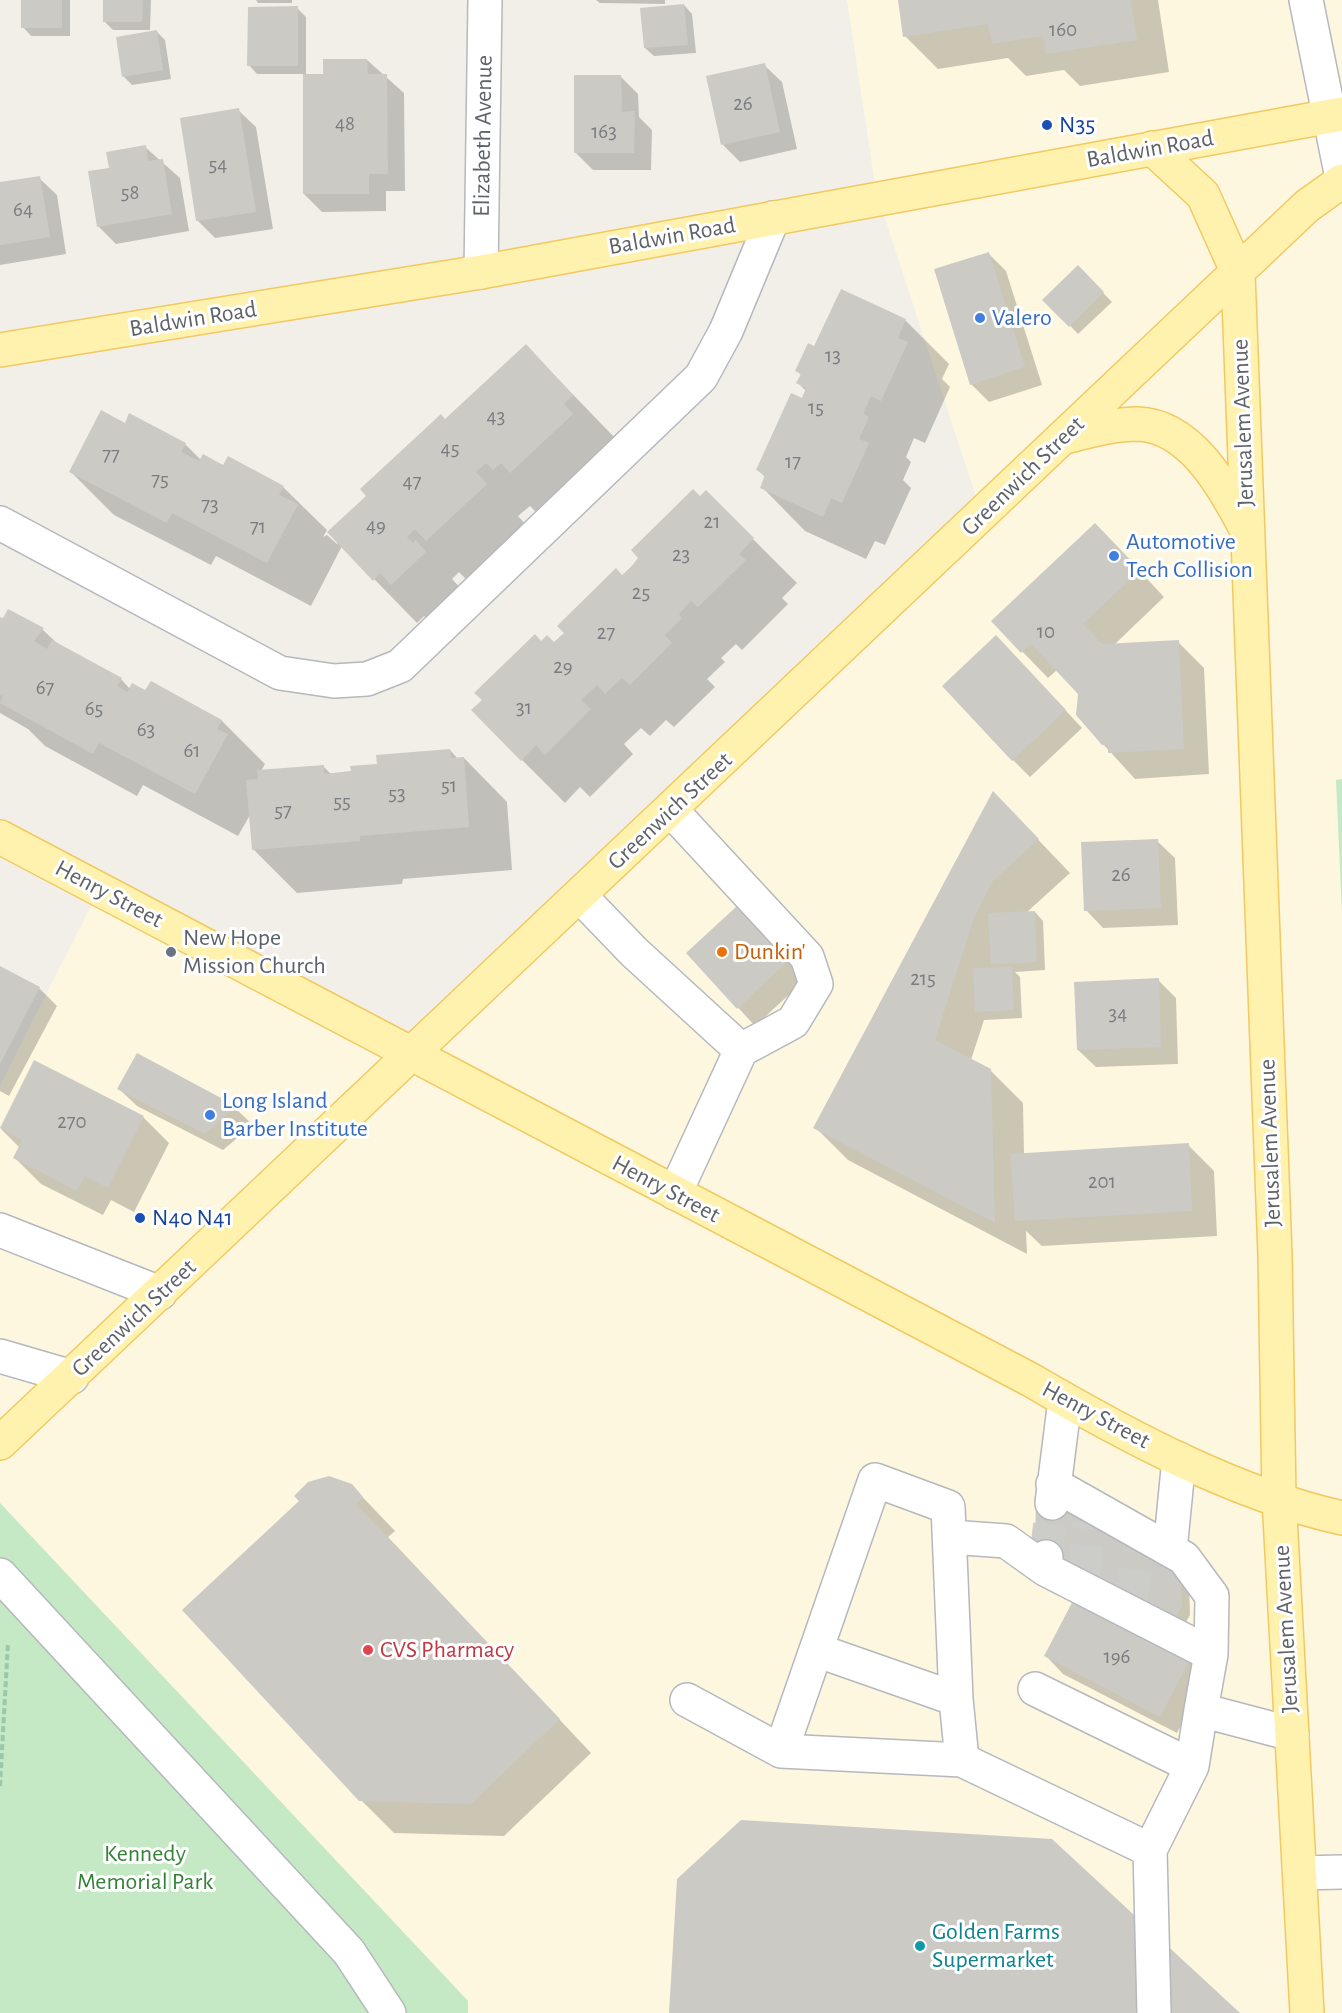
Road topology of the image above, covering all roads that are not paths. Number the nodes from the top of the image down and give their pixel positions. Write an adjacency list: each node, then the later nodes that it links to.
1 (485, 0): 7 (street, Elizabeth Avenue)
2 (1306, 0): 3 (street)
3 (1336, 115): 4 (main road, Baldwin Road); 5 (street)
4 (1152, 148): 6 (main road, Baldwin Road); 8 (main road)
5 (1342, 179): 8 (main road, Greenwich Street)
6 (773, 218): 7 (main road, Baldwin Road); 11 (street)
7 (481, 272): 9 (main road, Baldwin Road)
8 (1238, 273): 10 (main road, Greenwich Street); 12 (main road, Jerusalem Avenue)
9 (0, 350)
10 (1063, 438): 12 (main road); 13 (main road, Greenwich Street)
11 (0, 523)
12 (1247, 530): 26 (main road, Jerusalem Avenue)
13 (671, 810): 15 (main road, Greenwich Street); 16 (street)
14 (0, 837): 17 (main road, Henry Street)
15 (580, 896): 16 (street); 17 (main road, Greenwich Street)
16 (741, 1050): 18 (street)
17 (413, 1053): 18 (main road, Henry Street); 20 (main road, Greenwich Street)
18 (675, 1193): 23 (main road, Henry Street)
19 (0, 1230): 20 (street)
20 (160, 1293): 22 (main road, Greenwich Street)
21 (0, 1356): 22 (street)
22 (72, 1377): 24 (main road, Greenwich Street)
23 (1065, 1400): 25 (main road, Henry Street); 29 (street)
24 (0, 1443)
25 (1179, 1459): 26 (main road, Henry Street); 29 (street)
26 (1279, 1498): 27 (main road, Henry Street); 37 (main road, Jerusalem Avenue)
27 (1342, 1518)
28 (950, 1537): 31 (street); 32 (street); 34 (street)
29 (1150, 1545): 32 (street)
30 (4, 1580): 44 (street)
31 (816, 1650): 34 (street); 38 (street)
32 (1211, 1653): 36 (street)
33 (1035, 1689): 40 (street)
34 (956, 1699): 39 (street)
35 (687, 1700): 38 (street)
36 (1201, 1710): 37 (street); 40 (street)
37 (1292, 1734): 43 (main road, Jerusalem Avenue)
38 (781, 1751): 39 (street)
39 (962, 1760): 41 (street)
40 (1192, 1766): 41 (street)
41 (1150, 1850): 45 (street)
42 (1342, 1872): 43 (street)
43 (1300, 1873): 46 (main road, Jerusalem Avenue)
44 (389, 2013)
45 (1154, 2013)
46 (1307, 2013)

